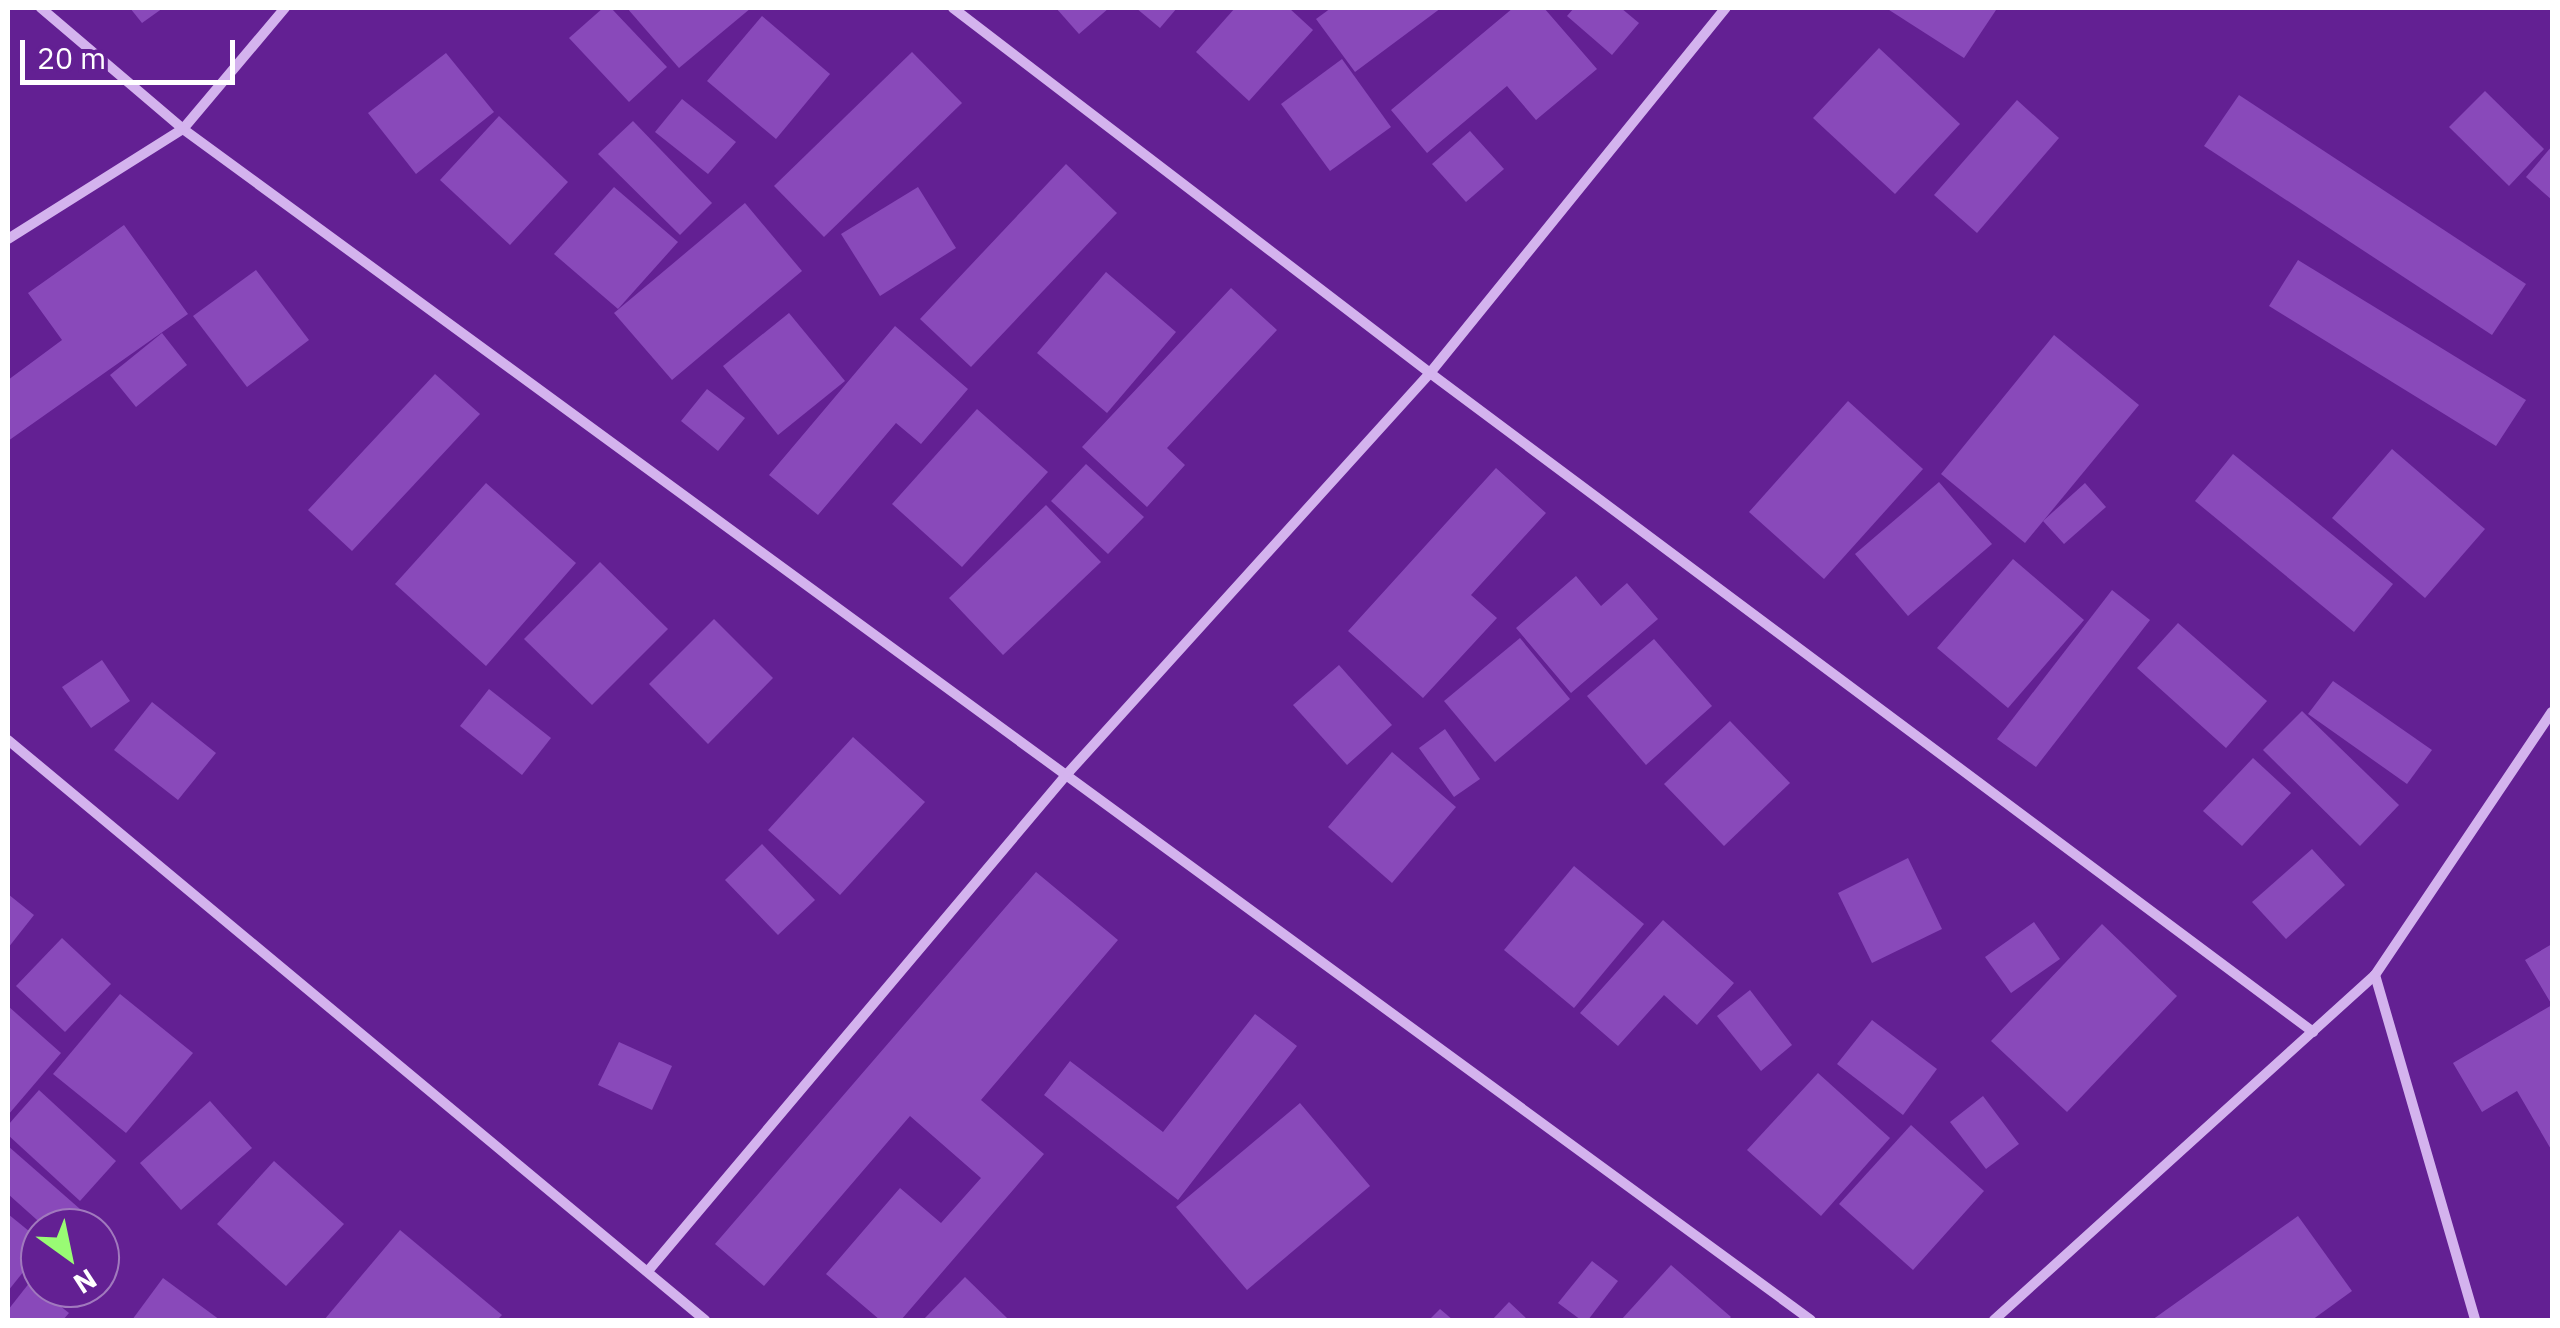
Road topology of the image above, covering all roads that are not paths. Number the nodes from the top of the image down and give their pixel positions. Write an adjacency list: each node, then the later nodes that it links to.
1 (41, 8): 5 (street)
2 (284, 8): 5 (street)
3 (953, 8): 7 (street)
4 (1726, 8): 7 (street)
5 (182, 129): 6 (street); 10 (street)
6 (8, 239)
7 (1430, 373): 10 (street); 12 (street)
8 (2552, 712): 11 (street)
9 (8, 740): 13 (street)
10 (1068, 773): 13 (street); 15 (street)
11 (2375, 975): 12 (street); 17 (street)
12 (2313, 1032): 16 (street)
13 (648, 1271): 14 (street)
14 (704, 1320)
15 (1811, 1320)
16 (1994, 1320)
17 (2476, 1320)

